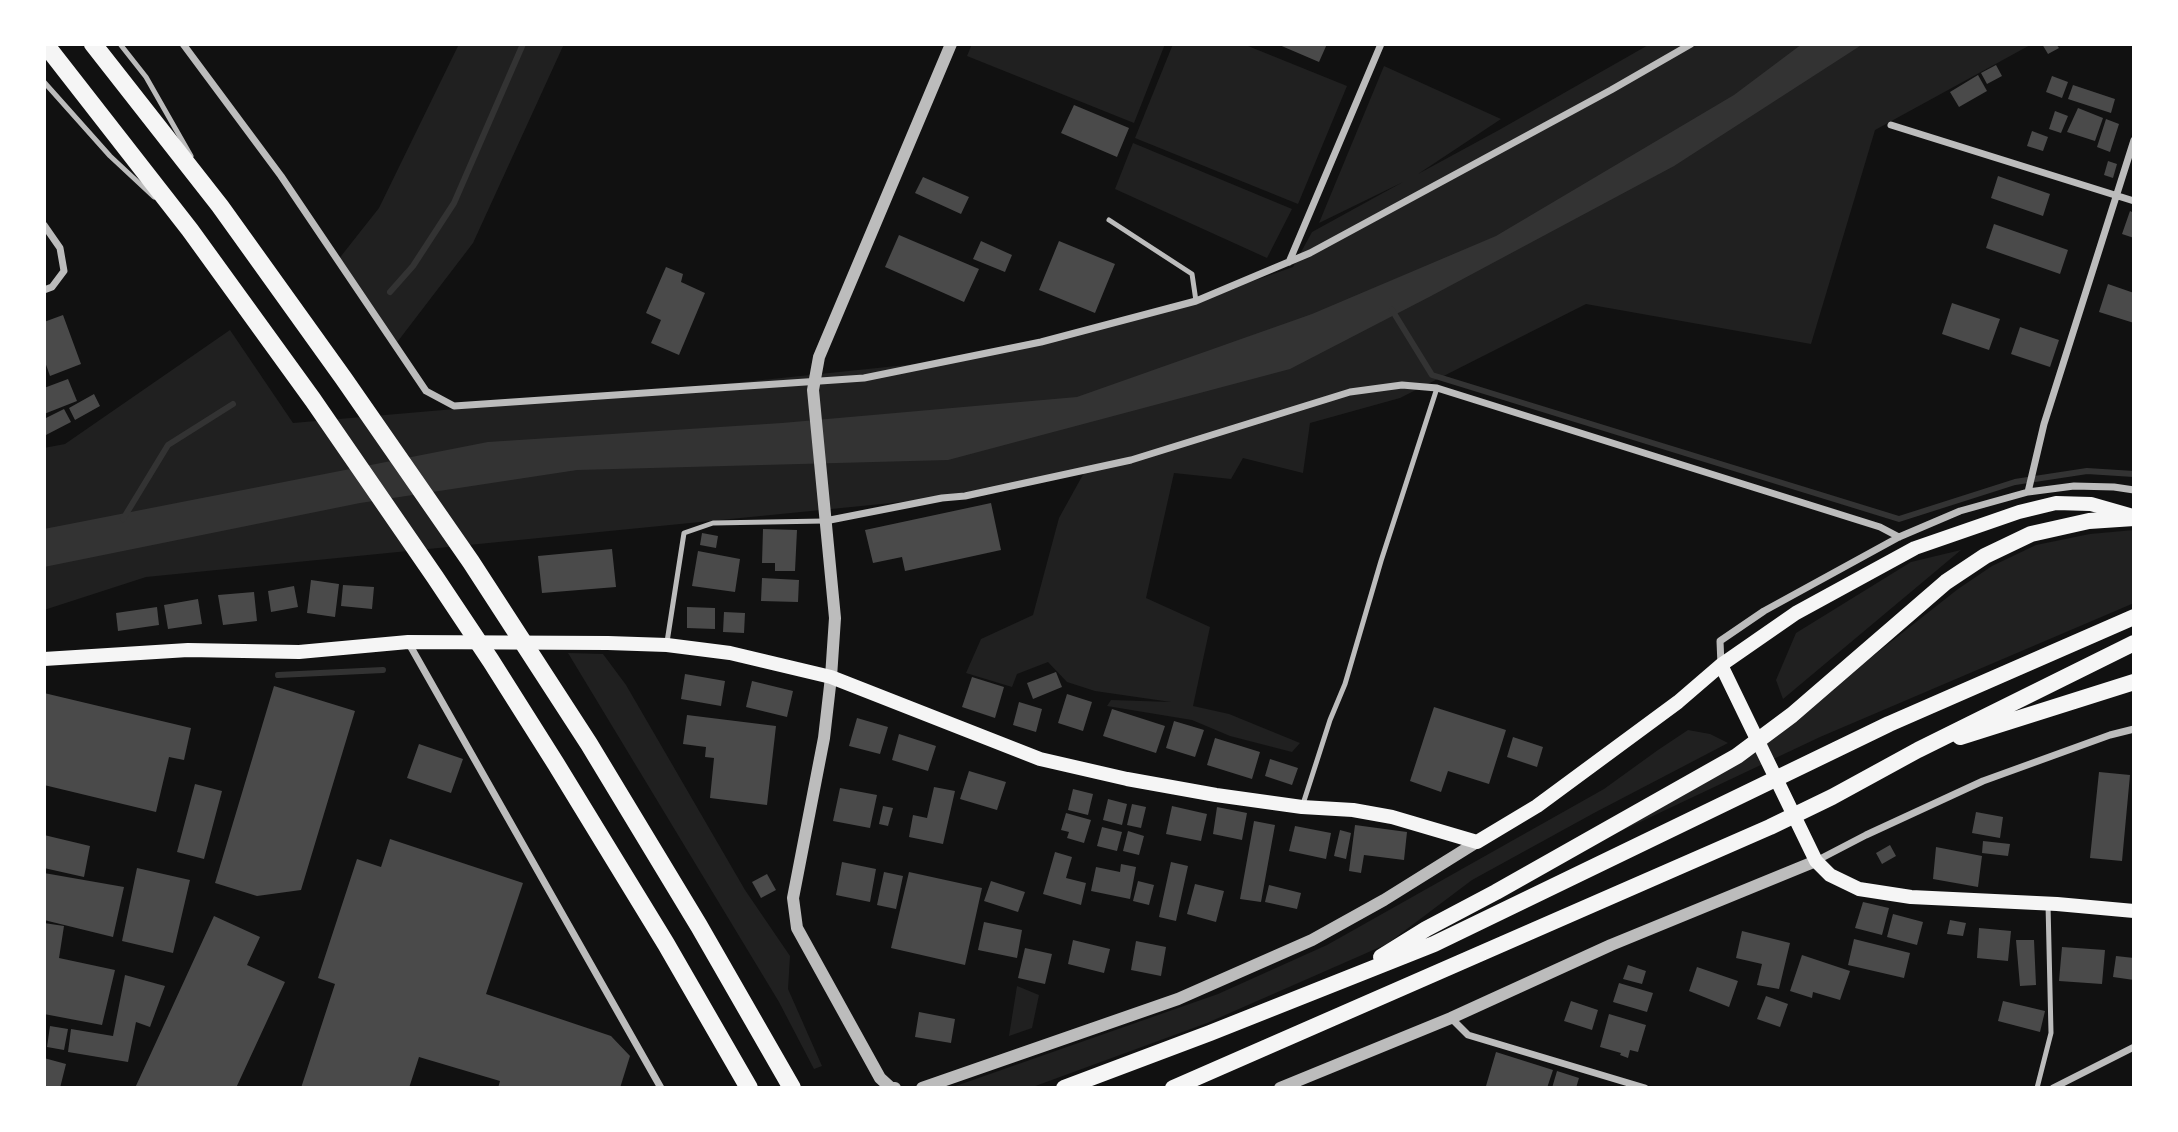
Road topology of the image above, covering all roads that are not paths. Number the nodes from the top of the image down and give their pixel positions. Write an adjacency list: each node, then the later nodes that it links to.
1 (45, 44): 16 (highway)
2 (93, 44): 13 (highway)
3 (120, 44): 13 (lane)
4 (183, 44): 20 (street)
5 (951, 44): 20 (street)
6 (1381, 44): 17 (street)
7 (1691, 44): 17 (street)
8 (44, 82): 16 (lane)
9 (1891, 125): 11 (street)
10 (2134, 140): 11 (street)
11 (2117, 196): 12 (street); 23 (street)
12 (2134, 201)
13 (220, 206): 47 (highway)
14 (1109, 220): 19 (lane)
15 (44, 225): 18 (street)
16 (190, 230): 45 (highway)
17 (1289, 262): 19 (street)
18 (44, 290)
19 (1196, 301): 20 (street)
20 (813, 386): 25 (street)
21 (1437, 388): 25 (street); 26 (street); 37 (lane)
22 (2134, 491): 23 (street)
23 (2028, 492): 26 (street)
24 (2134, 517): 32 (main road); 42 (highway)
25 (824, 521): 30 (lane); 33 (street)
26 (1899, 537): 32 (street)
27 (2134, 617): 42 (highway)
28 (408, 642): 30 (main road); 31 (main road); 46 (street)
29 (2134, 643): 36 (highway)
30 (667, 645): 33 (main road)
31 (44, 659)
32 (1721, 665): 38 (main road); 39 (main road)
33 (831, 677): 37 (main road); 48 (street)
34 (2134, 682): 36 (highway)
35 (2134, 729): 39 (street)
36 (1918, 750): 51 (highway)
37 (1302, 807): 38 (main road)
38 (1477, 842): 49 (street)
39 (1816, 861): 40 (main road); 43 (street)
40 (2048, 904): 41 (main road); 54 (lane)
41 (2134, 911)
42 (1343, 980): 50 (highway)
43 (1451, 1018): 52 (street); 53 (street)
44 (2134, 1047): 55 (street)
45 (746, 1084)
46 (661, 1088)
47 (792, 1088)
48 (891, 1088)
49 (922, 1088)
50 (1064, 1088)
51 (1173, 1088)
52 (1280, 1088)
53 (1645, 1088)
54 (2037, 1088)
55 (2053, 1088)

